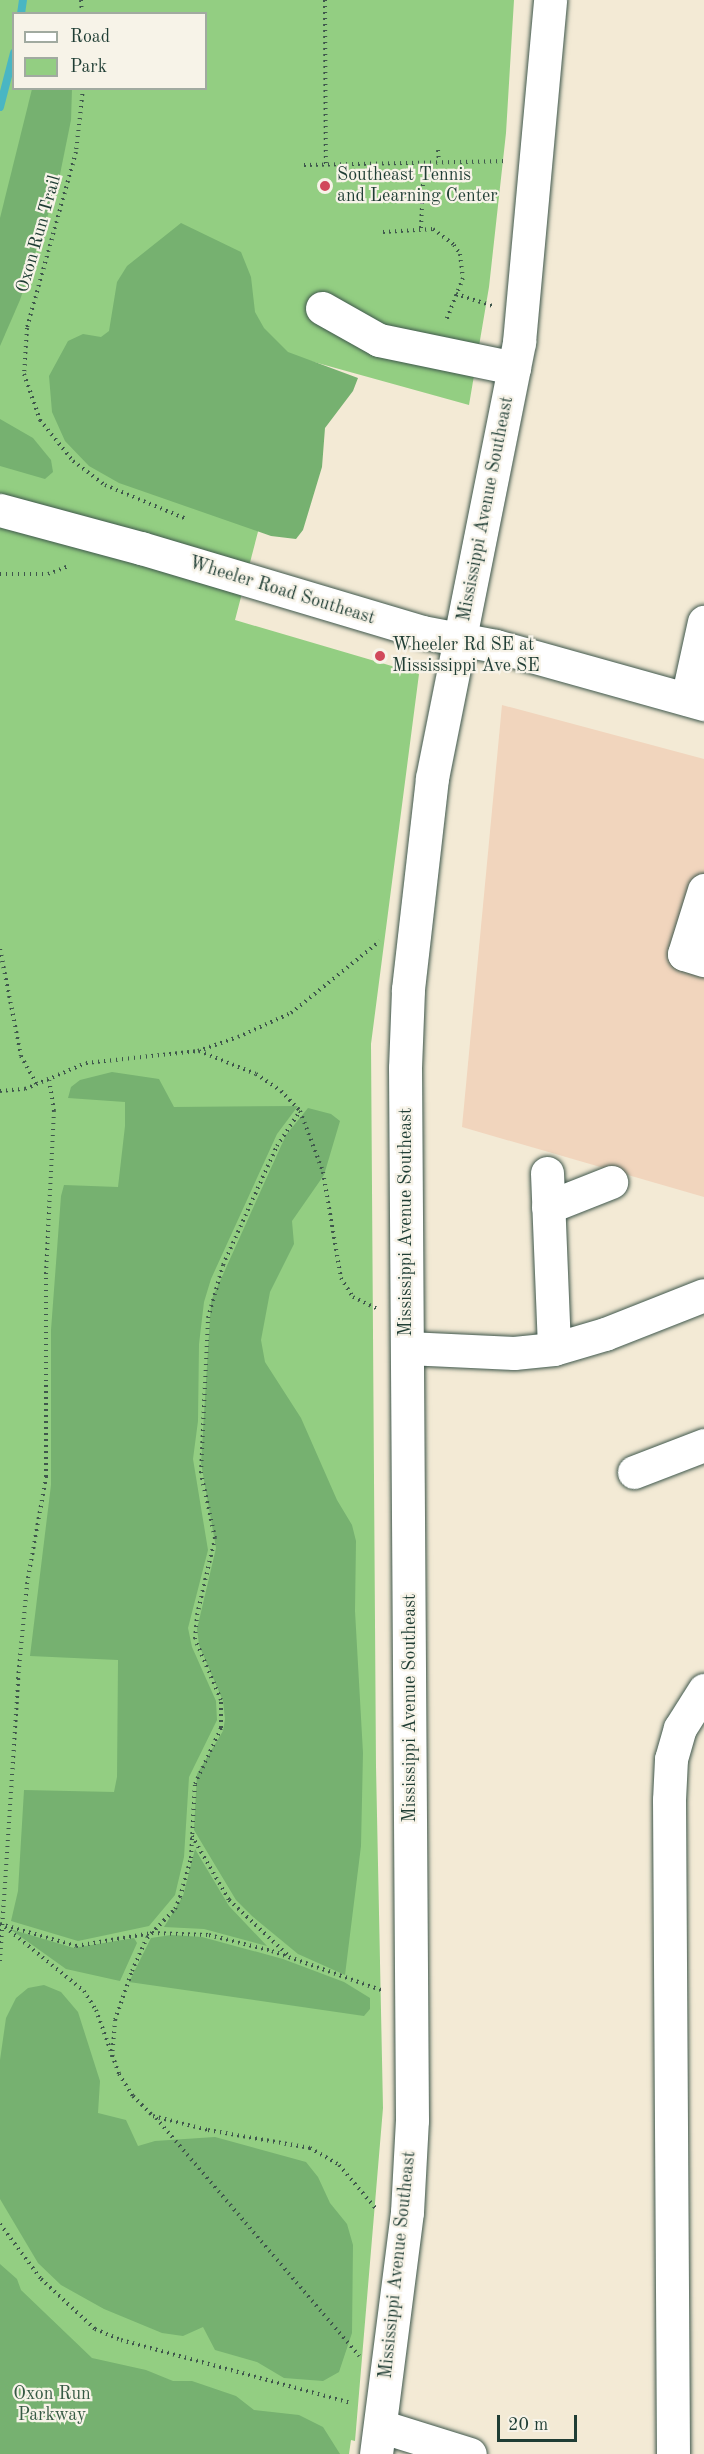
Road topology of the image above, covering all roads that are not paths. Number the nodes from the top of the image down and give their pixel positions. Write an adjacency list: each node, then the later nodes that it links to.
1 (550, 0): 3 (main road, Mississippi Avenue Southeast)
2 (322, 308): 3 (main road)
3 (514, 368): 6 (main road, Mississippi Avenue Southeast)
4 (0, 510): 6 (main road, Wheeler Road Southeast)
5 (704, 622): 7 (main road)
6 (460, 640): 7 (main road, Wheeler Road Southeast); 14 (main road, Mississippi Avenue Southeast)
7 (696, 701)
8 (704, 890): 9 (main road)
9 (704, 960)
10 (547, 1173): 12 (main road)
11 (611, 1182): 12 (main road)
12 (548, 1207): 15 (main road)
13 (704, 1295): 15 (main road)
14 (407, 1348): 15 (main road); 19 (main road, Mississippi Avenue Southeast)
15 (554, 1348)
16 (704, 1445): 17 (main road)
17 (634, 1472)
18 (704, 1690): 21 (main road)
19 (378, 2440): 20 (main road)
20 (470, 2454)
21 (673, 2454)

